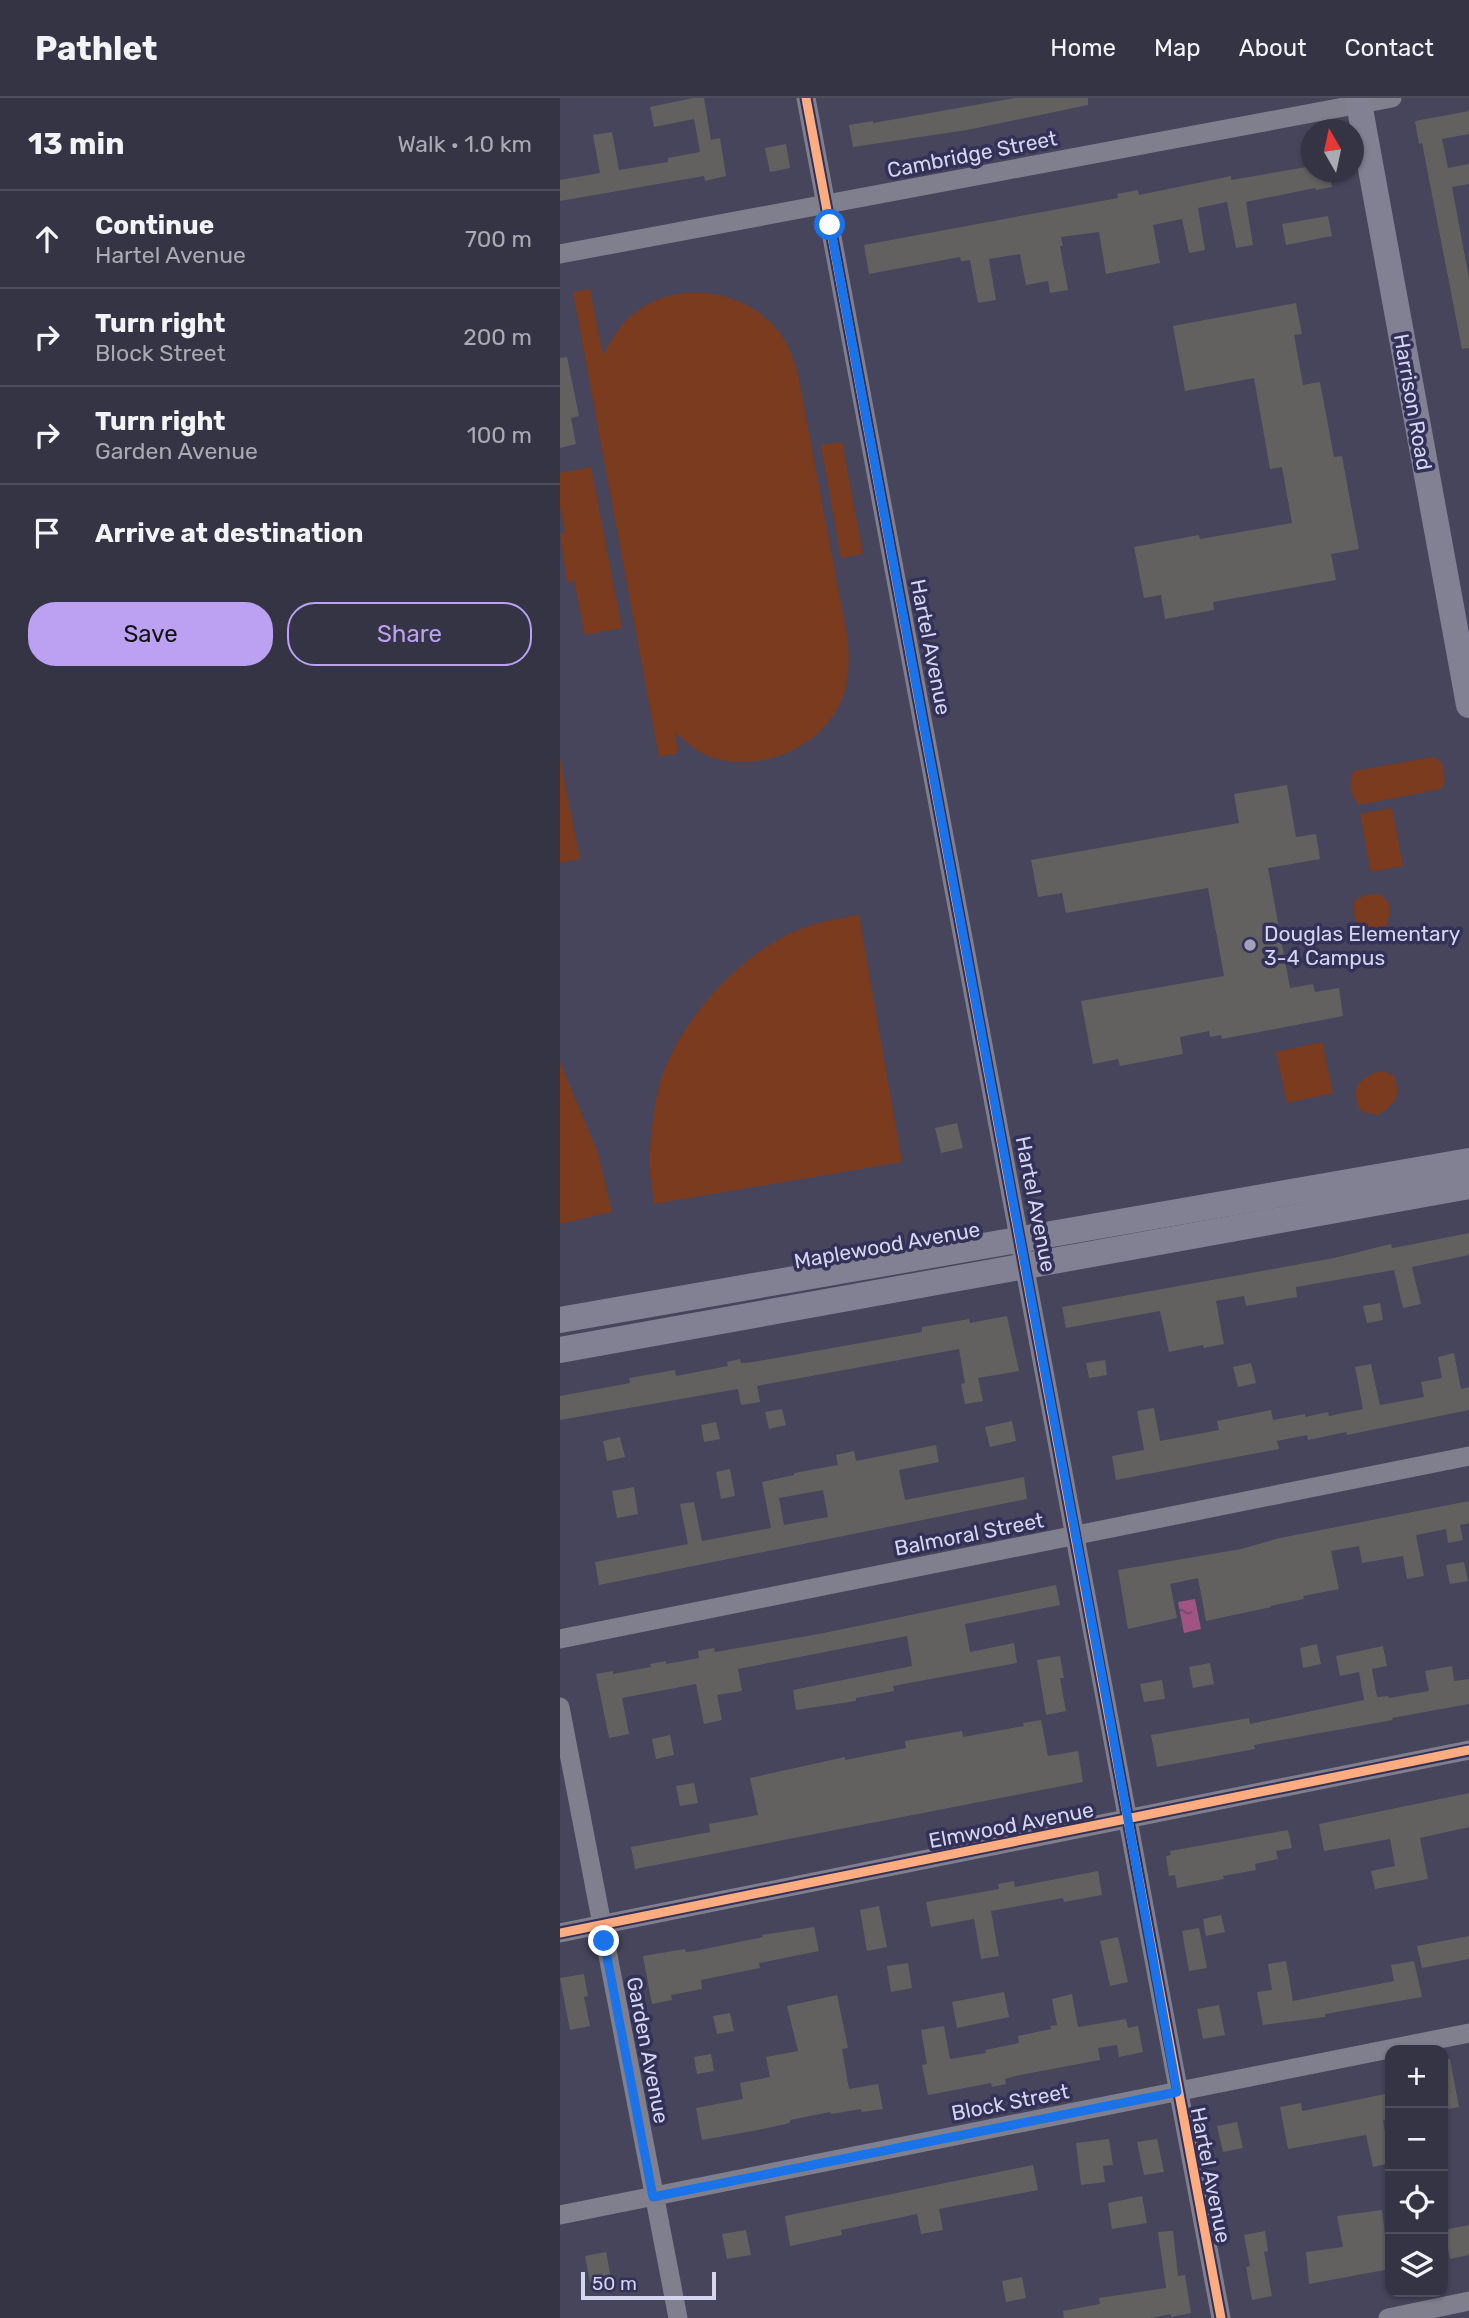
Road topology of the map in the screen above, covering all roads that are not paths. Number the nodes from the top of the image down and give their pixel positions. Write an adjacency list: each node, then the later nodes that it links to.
1 (806, 98): 4 (street, Hartel Avenue)
2 (1392, 98): 3 (street, Cambridge Street)
3 (1359, 101): 4 (street, Cambridge Street); 6 (street, Harrison Road)
4 (826, 205): 5 (street, Cambridge Street); 9 (street, Hartel Avenue)
5 (560, 254)
6 (1469, 705)
7 (1469, 1161): 9 (street, Maplewood Avenue)
8 (1469, 1186): 10 (street)
9 (1019, 1239): 10 (street, Hartel Avenue); 11 (street, Maplewood Avenue)
10 (1024, 1268): 12 (street); 18 (street, Hartel Avenue)
11 (849, 1269): 12 (street); 13 (street, Maplewood Avenue)
12 (853, 1296): 15 (street)
13 (683, 1297): 14 (street, Maplewood Avenue); 15 (street)
14 (560, 1321)
15 (688, 1327): 16 (street)
16 (560, 1350)
17 (1469, 1456): 18 (street, Balmoral Street)
18 (1075, 1535): 19 (street, Balmoral Street); 22 (street, Hartel Avenue)
19 (560, 1639)
20 (560, 1707): 23 (street, Garden Avenue)
21 (1469, 1750): 22 (street, Elmwood Avenue)
22 (1128, 1819): 23 (street, Elmwood Avenue); 26 (street, Hartel Avenue)
23 (601, 1924): 24 (street, Elmwood Avenue); 27 (street, Garden Avenue)
24 (560, 1933)
25 (1469, 2033): 26 (street, Block Street)
26 (1177, 2092): 27 (street, Block Street); 31 (street, Hartel Avenue)
27 (653, 2197): 28 (street, Block Street); 30 (street, Garden Avenue)
28 (560, 2216)
29 (1469, 2301): 32 (street)
30 (678, 2318)
31 (1221, 2318)
32 (1388, 2318)

